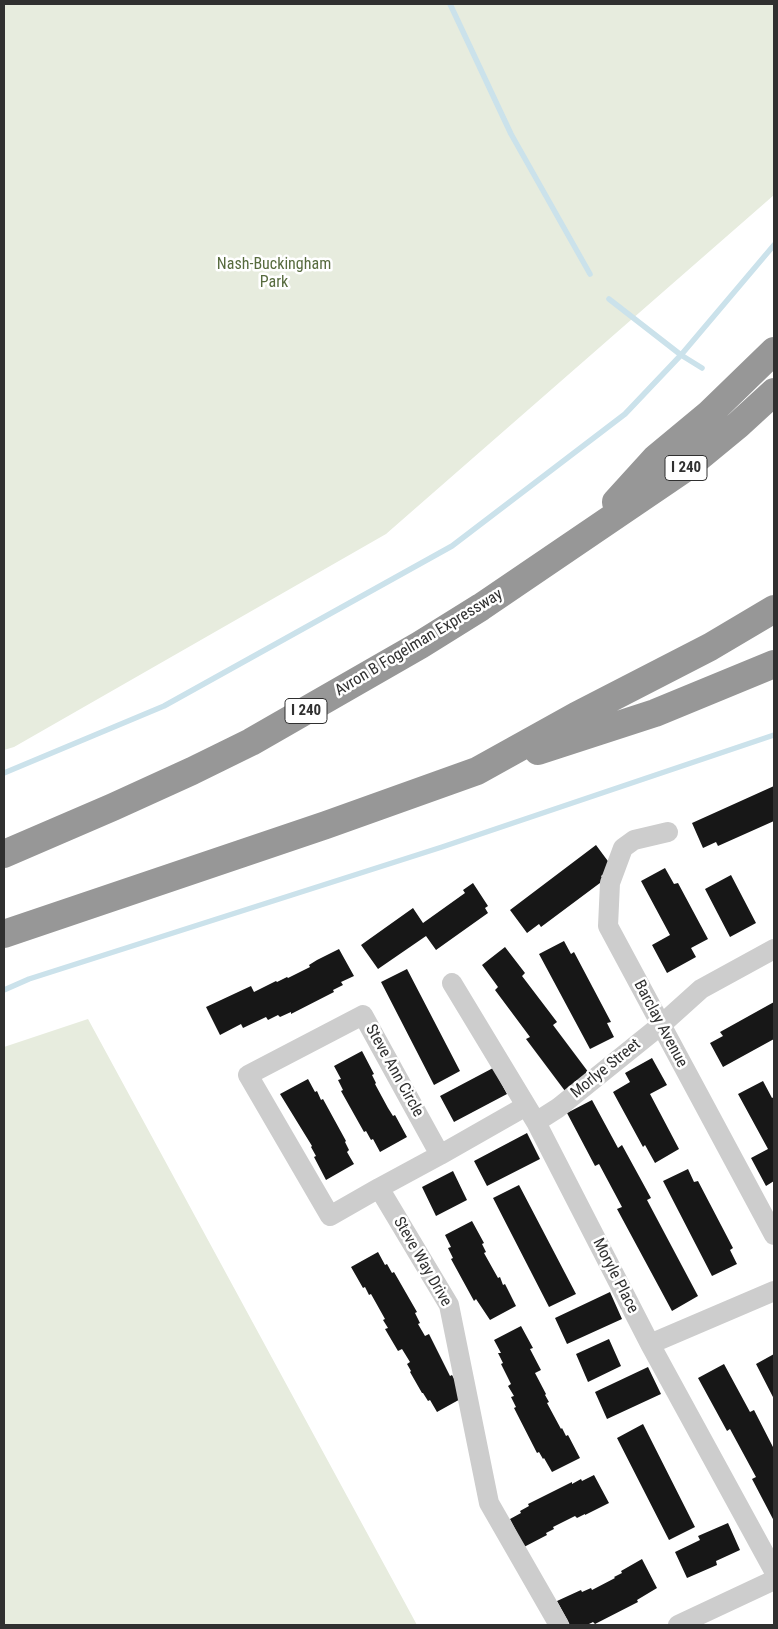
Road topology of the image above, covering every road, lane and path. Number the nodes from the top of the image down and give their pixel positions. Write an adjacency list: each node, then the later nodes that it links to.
1 (774, 351): 3 (highway)
2 (774, 392): 3 (highway, Avron B Fogelman Expressway / I 240)
3 (588, 533): 8 (highway, Avron B Fogelman Expressway / I 240)
4 (774, 608): 6 (highway)
5 (774, 664): 6 (highway)
6 (477, 771): 9 (highway)
7 (668, 832): 12 (street, Barclay Avenue)
8 (4, 854)
9 (4, 934)
10 (774, 949): 12 (street, Morlye Street)
11 (452, 983): 13 (street, Moryle Place)
12 (661, 1025): 13 (street, Morlye Street); 16 (street, Barclay Avenue)
13 (531, 1114): 14 (street, Morlye Street); 18 (street, Moryle Place)
14 (440, 1155): 15 (street); 15 (street, Steve Ann Circle)
15 (380, 1188): 21 (street, Steve Way Drive)
16 (774, 1235)
17 (774, 1291): 18 (street)
18 (650, 1344): 19 (street, Moryle Place)
19 (774, 1572)
20 (774, 1580): 22 (street)
21 (559, 1625)
22 (678, 1625)

